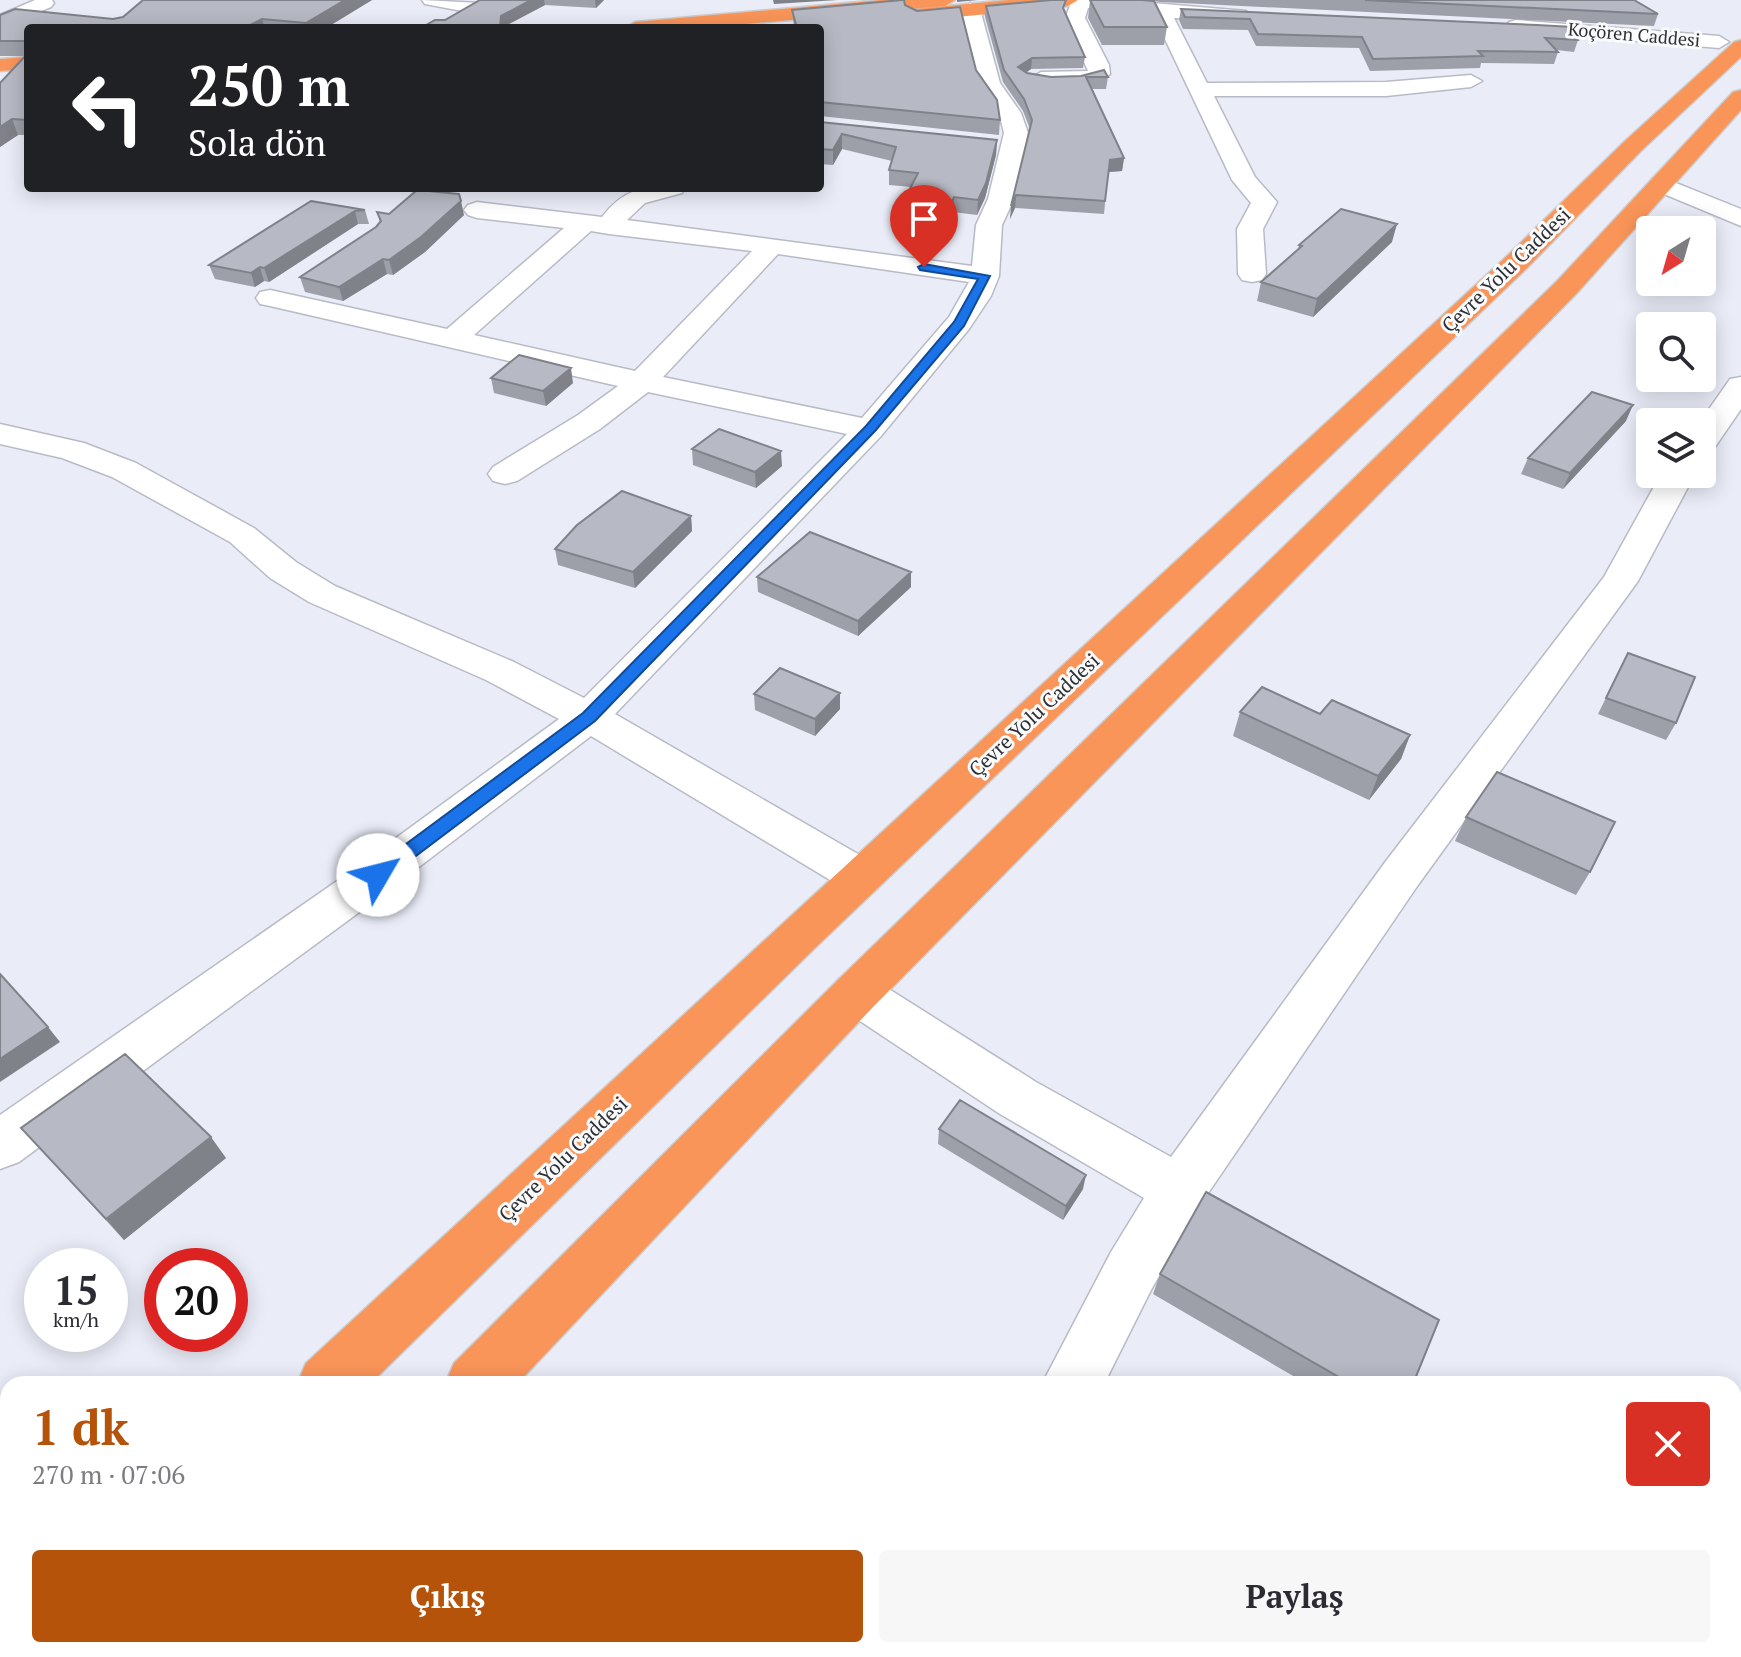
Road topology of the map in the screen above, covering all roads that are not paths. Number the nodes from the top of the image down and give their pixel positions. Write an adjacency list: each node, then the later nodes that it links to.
1 (432, 0): 4 (street)
2 (1073, 0): 5 (highway); 7 (street); 19 (street)
3 (44, 3): 10 (street)
4 (479, 4): 9 (street)
5 (957, 5): 11 (highway); 12 (highway); 33 (street)
6 (1520, 9): 14 (street)
7 (1161, 11): 8 (street); 22 (street)
8 (1252, 16)
9 (446, 21)
10 (0, 22)
11 (691, 24)
12 (812, 24)
13 (1502, 26): 14 (street, Koçören Caddesi)
14 (1534, 27): 15 (street, Koçören Caddesi)
15 (1733, 38): 44 (highway, Çevre Yolu Caddesi)
16 (24, 63): 17 (highway)
17 (0, 65)
18 (24, 78): 20 (highway)
19 (1031, 78)
20 (0, 80)
21 (1471, 81): 22 (street)
22 (1200, 90): 32 (street)
23 (1741, 97): 25 (highway)
24 (1741, 113): 25 (highway)
25 (1691, 151): 26 (highway)
26 (1661, 184): 29 (street); 45 (highway)
27 (652, 192): 30 (street)
28 (477, 210): 30 (street)
29 (1741, 218)
30 (597, 224): 31 (street); 35 (street)
31 (772, 245): 33 (street); 36 (street)
32 (1252, 274)
33 (985, 276): 39 (street)
34 (294, 282): 35 (street)
35 (453, 339): 36 (street)
36 (642, 382): 39 (street); 41 (street)
37 (1741, 386): 38 (street)
38 (1716, 423)
39 (870, 429): 43 (street)
40 (0, 434): 43 (street)
41 (505, 474)
42 (1670, 488): 47 (street)
43 (589, 717): 44 (street); 46 (street)
44 (861, 877): 48 (highway, Çevre Yolu Caddesi)
45 (856, 993): 47 (street); 49 (highway)
46 (0, 1145)
47 (1179, 1190): 50 (street)
48 (335, 1376)
49 (483, 1376)
50 (1076, 1376)

